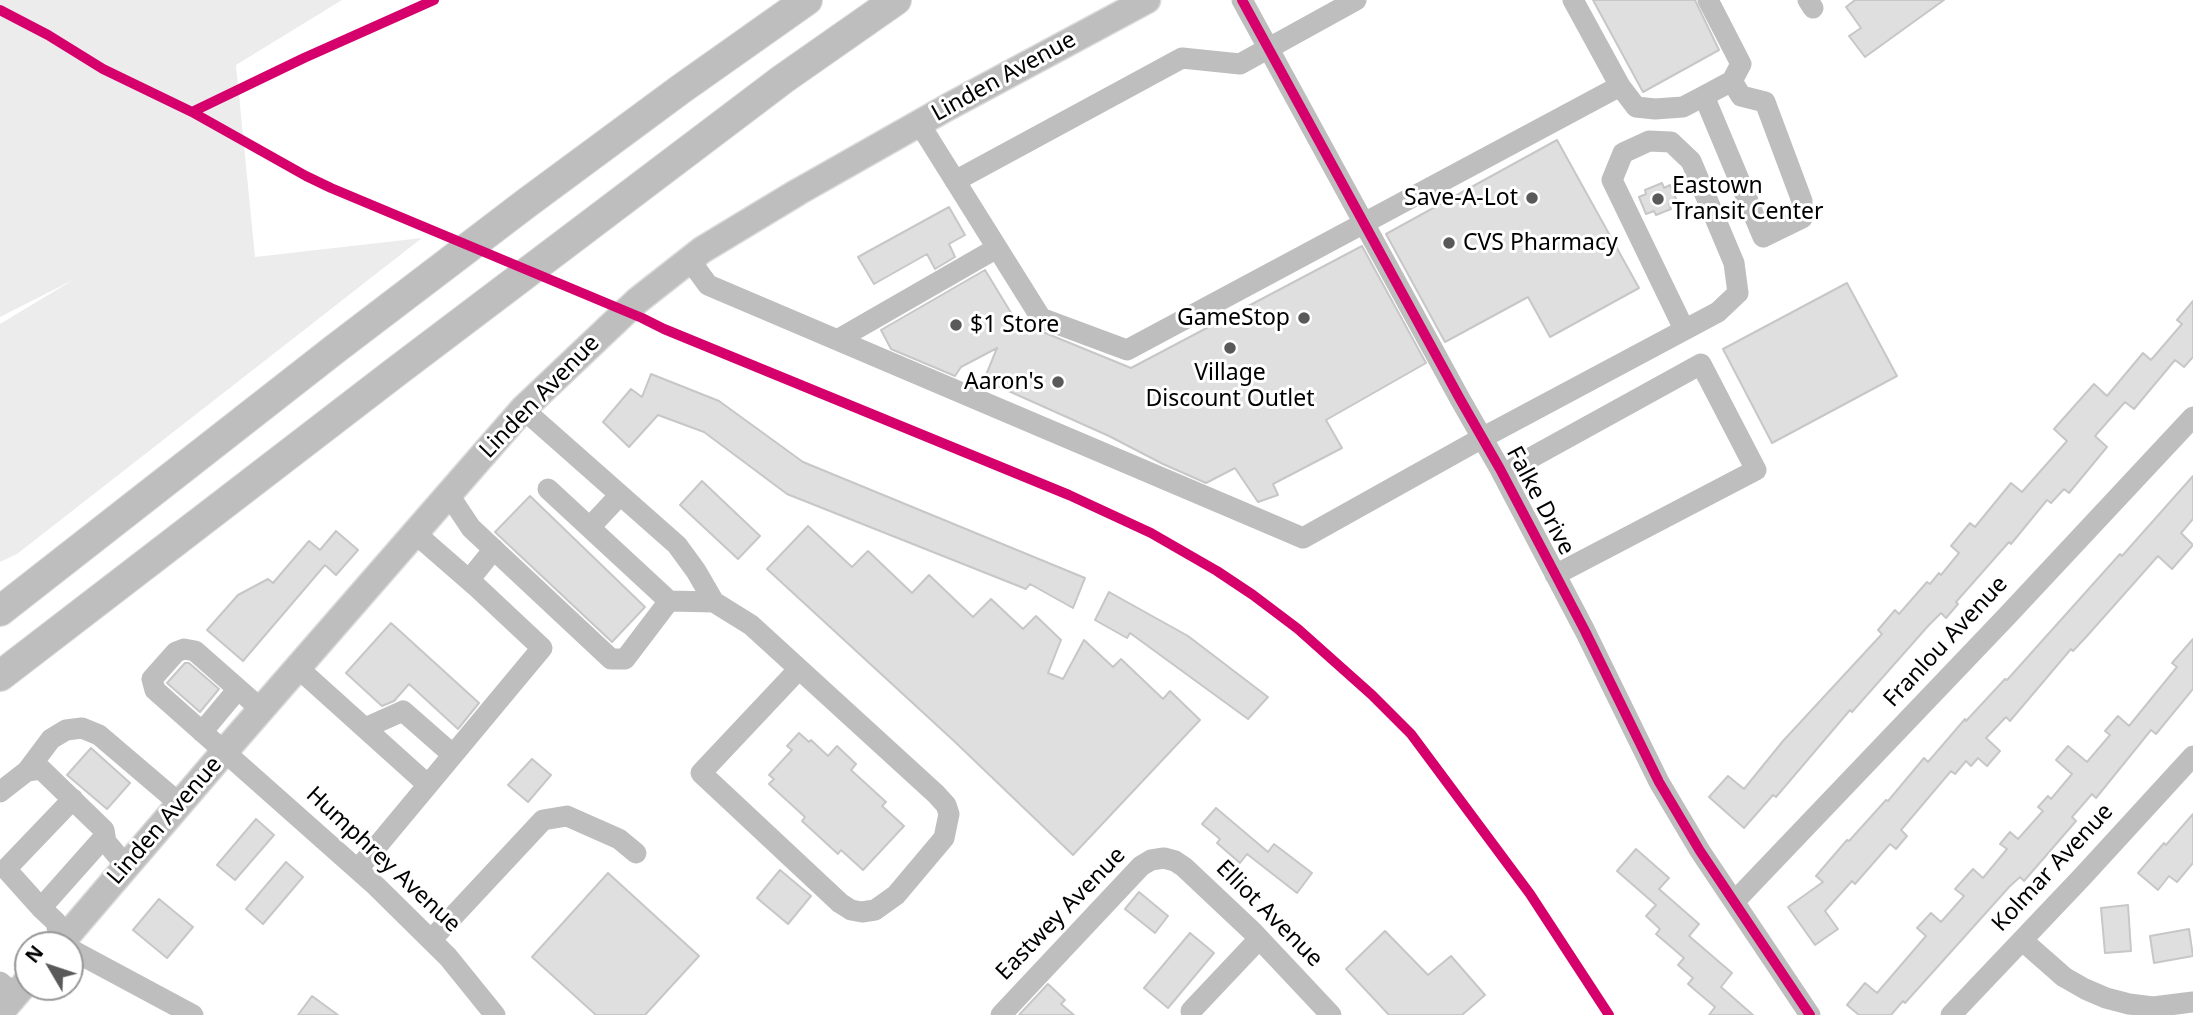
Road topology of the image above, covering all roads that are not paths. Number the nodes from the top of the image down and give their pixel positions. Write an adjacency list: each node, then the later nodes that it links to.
1 (807, 0): 33 (highway)
2 (896, 0): 36 (highway)
3 (1242, 0): 8 (street, Falke Drive)
4 (1356, 0): 8 (street)
5 (1573, 0): 10 (street)
6 (1708, 0): 9 (street)
7 (1132, 4): 12 (main road, Linden Avenue)
8 (1270, 48): 13 (street); 14 (street, Falke Drive)
9 (1732, 80): 11 (street); 11 (street)
10 (1620, 86): 11 (street); 14 (street)
11 (1704, 96)
12 (919, 123): 13 (street); 16 (main road, Linden Avenue)
13 (955, 181): 15 (street)
14 (1365, 223): 15 (street); 21 (street, Falke Drive)
15 (997, 248): 18 (street)
16 (689, 259): 18 (street); 19 (main road, Linden Avenue)
17 (1684, 329): 17 (street); 21 (street)
18 (836, 340): 21 (street)
19 (523, 409): 24 (main road, Linden Avenue); 25 (street)
20 (2193, 417): 54 (street, Franlou Avenue)
21 (1482, 438): 22 (street, Falke Drive)
22 (1503, 475): 29 (street, Falke Drive); 29 (street)
23 (548, 489): 26 (street)
24 (449, 495): 27 (main road, Linden Avenue); 28 (street)
25 (620, 495): 26 (street); 32 (street)
26 (590, 527): 31 (street)
27 (416, 534): 30 (street); 34 (main road, Linden Avenue)
28 (494, 550): 30 (street); 31 (street)
29 (1555, 575): 54 (street, Falke Drive)
30 (469, 580): 42 (street)
31 (669, 601): 32 (street)
32 (714, 601): 35 (street)
33 (0, 611)
34 (298, 668): 38 (main road, Linden Avenue); 39 (street)
35 (798, 670): 35 (street)
36 (0, 676)
37 (237, 689): 38 (street); 40 (street); 40 (street, Humphrey Avenue)
38 (262, 710): 41 (main road, Linden Avenue)
39 (365, 728): 42 (street); 45 (street)
40 (202, 732): 41 (street, Humphrey Avenue)
41 (225, 751): 48 (main road, Linden Avenue); 53 (street, Humphrey Avenue)
42 (452, 754): 45 (street)
43 (2193, 756): 60 (street, Kolmar Avenue)
44 (27, 771): 46 (street); 47 (street); 48 (street)
45 (428, 785): 53 (street)
46 (0, 792)
47 (73, 799): 49 (street); 55 (street)
48 (180, 804): 52 (main road, Linden Avenue)
49 (105, 836): 52 (street); 55 (street)
50 (636, 853): 59 (street)
51 (1164, 858): 58 (street, Elliot Avenue); 66 (street, Eastwey Avenue)
52 (126, 866): 57 (main road, Linden Avenue)
53 (358, 869): 59 (street, Humphrey Avenue)
54 (1734, 902): 68 (street, Falke Drive)
55 (41, 908): 56 (street)
56 (59, 931)
57 (74, 931)
58 (1259, 939): 63 (street); 67 (street, Elliot Avenue)
59 (431, 940): 65 (street, Humphrey Avenue)
60 (2023, 941): 62 (street); 69 (street, Kolmar Avenue)
61 (84, 956): 64 (street)
62 (2193, 1002)
63 (1191, 1011)
64 (193, 1015)
65 (495, 1015)
66 (1001, 1015)
67 (1331, 1015)
68 (1810, 1015)
69 (1951, 1015)

